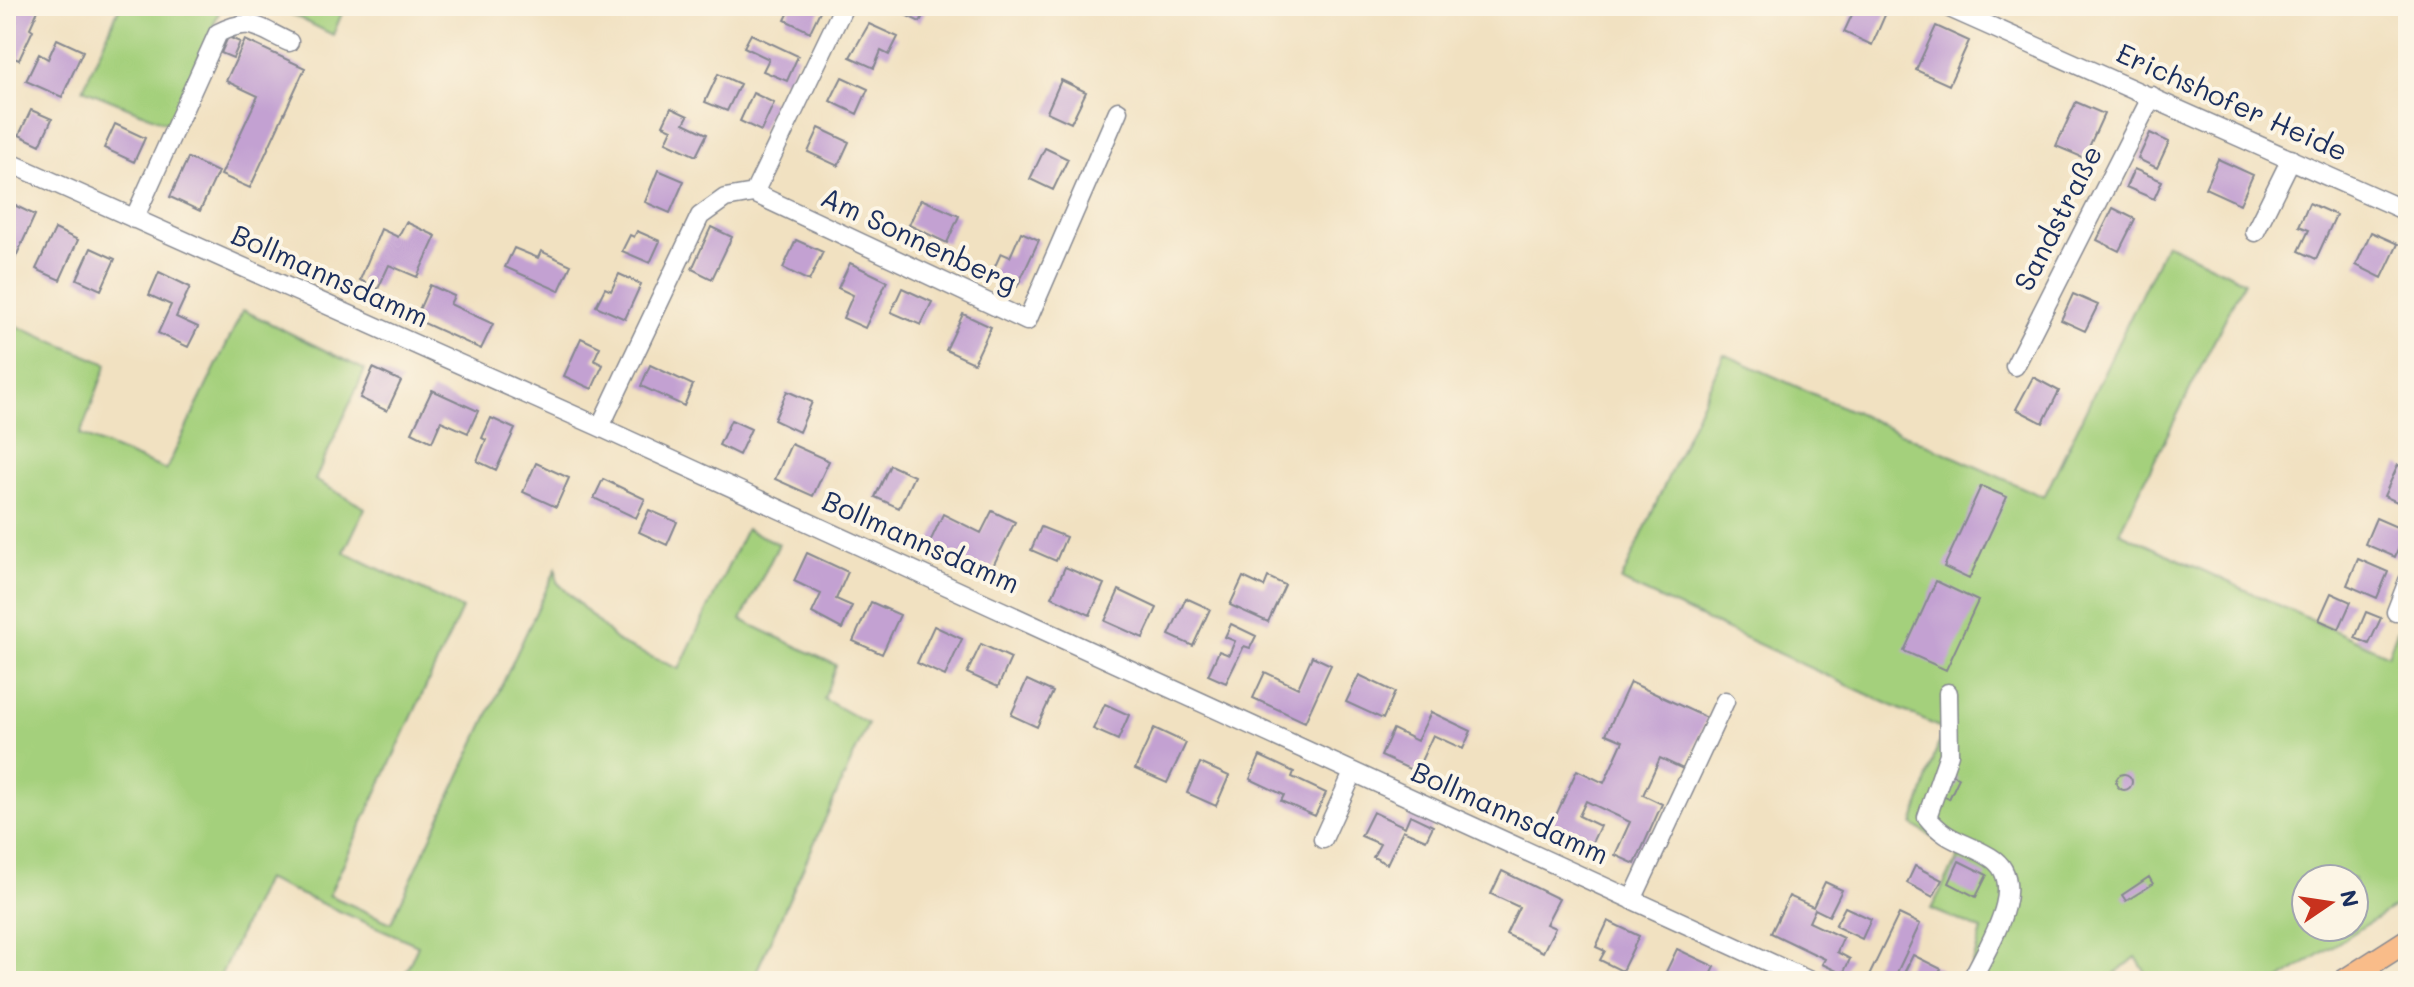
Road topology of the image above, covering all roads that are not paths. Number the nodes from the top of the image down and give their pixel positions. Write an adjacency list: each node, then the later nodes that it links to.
1 (844, 6): 8 (street)
2 (1945, 6): 4 (street, Erichshofer Heide)
3 (289, 42): 10 (street)
4 (2152, 96): 6 (street, Erichshofer Heide); 12 (street, Sandstraße)
5 (1118, 111): 8 (street, Am Sonnenberg)
6 (2291, 159): 9 (street, Erichshofer Heide); 11 (street)
7 (6, 161): 10 (street, Bollmannsdamm)
8 (754, 193): 13 (street)
9 (2408, 212)
10 (134, 219): 13 (street, Bollmannsdamm)
11 (2255, 232)
12 (2015, 366)
13 (600, 427): 18 (street, Bollmannsdamm)
14 (2408, 581): 15 (street)
15 (2396, 612)
16 (1948, 693): 24 (street)
17 (1725, 701): 20 (street)
18 (1353, 773): 19 (street); 20 (street, Bollmannsdamm)
19 (1323, 839)
20 (1632, 900): 23 (street, Bollmannsdamm)
21 (2408, 940): 22 (main road)
22 (2353, 979)
23 (1810, 981)
24 (1971, 981)

